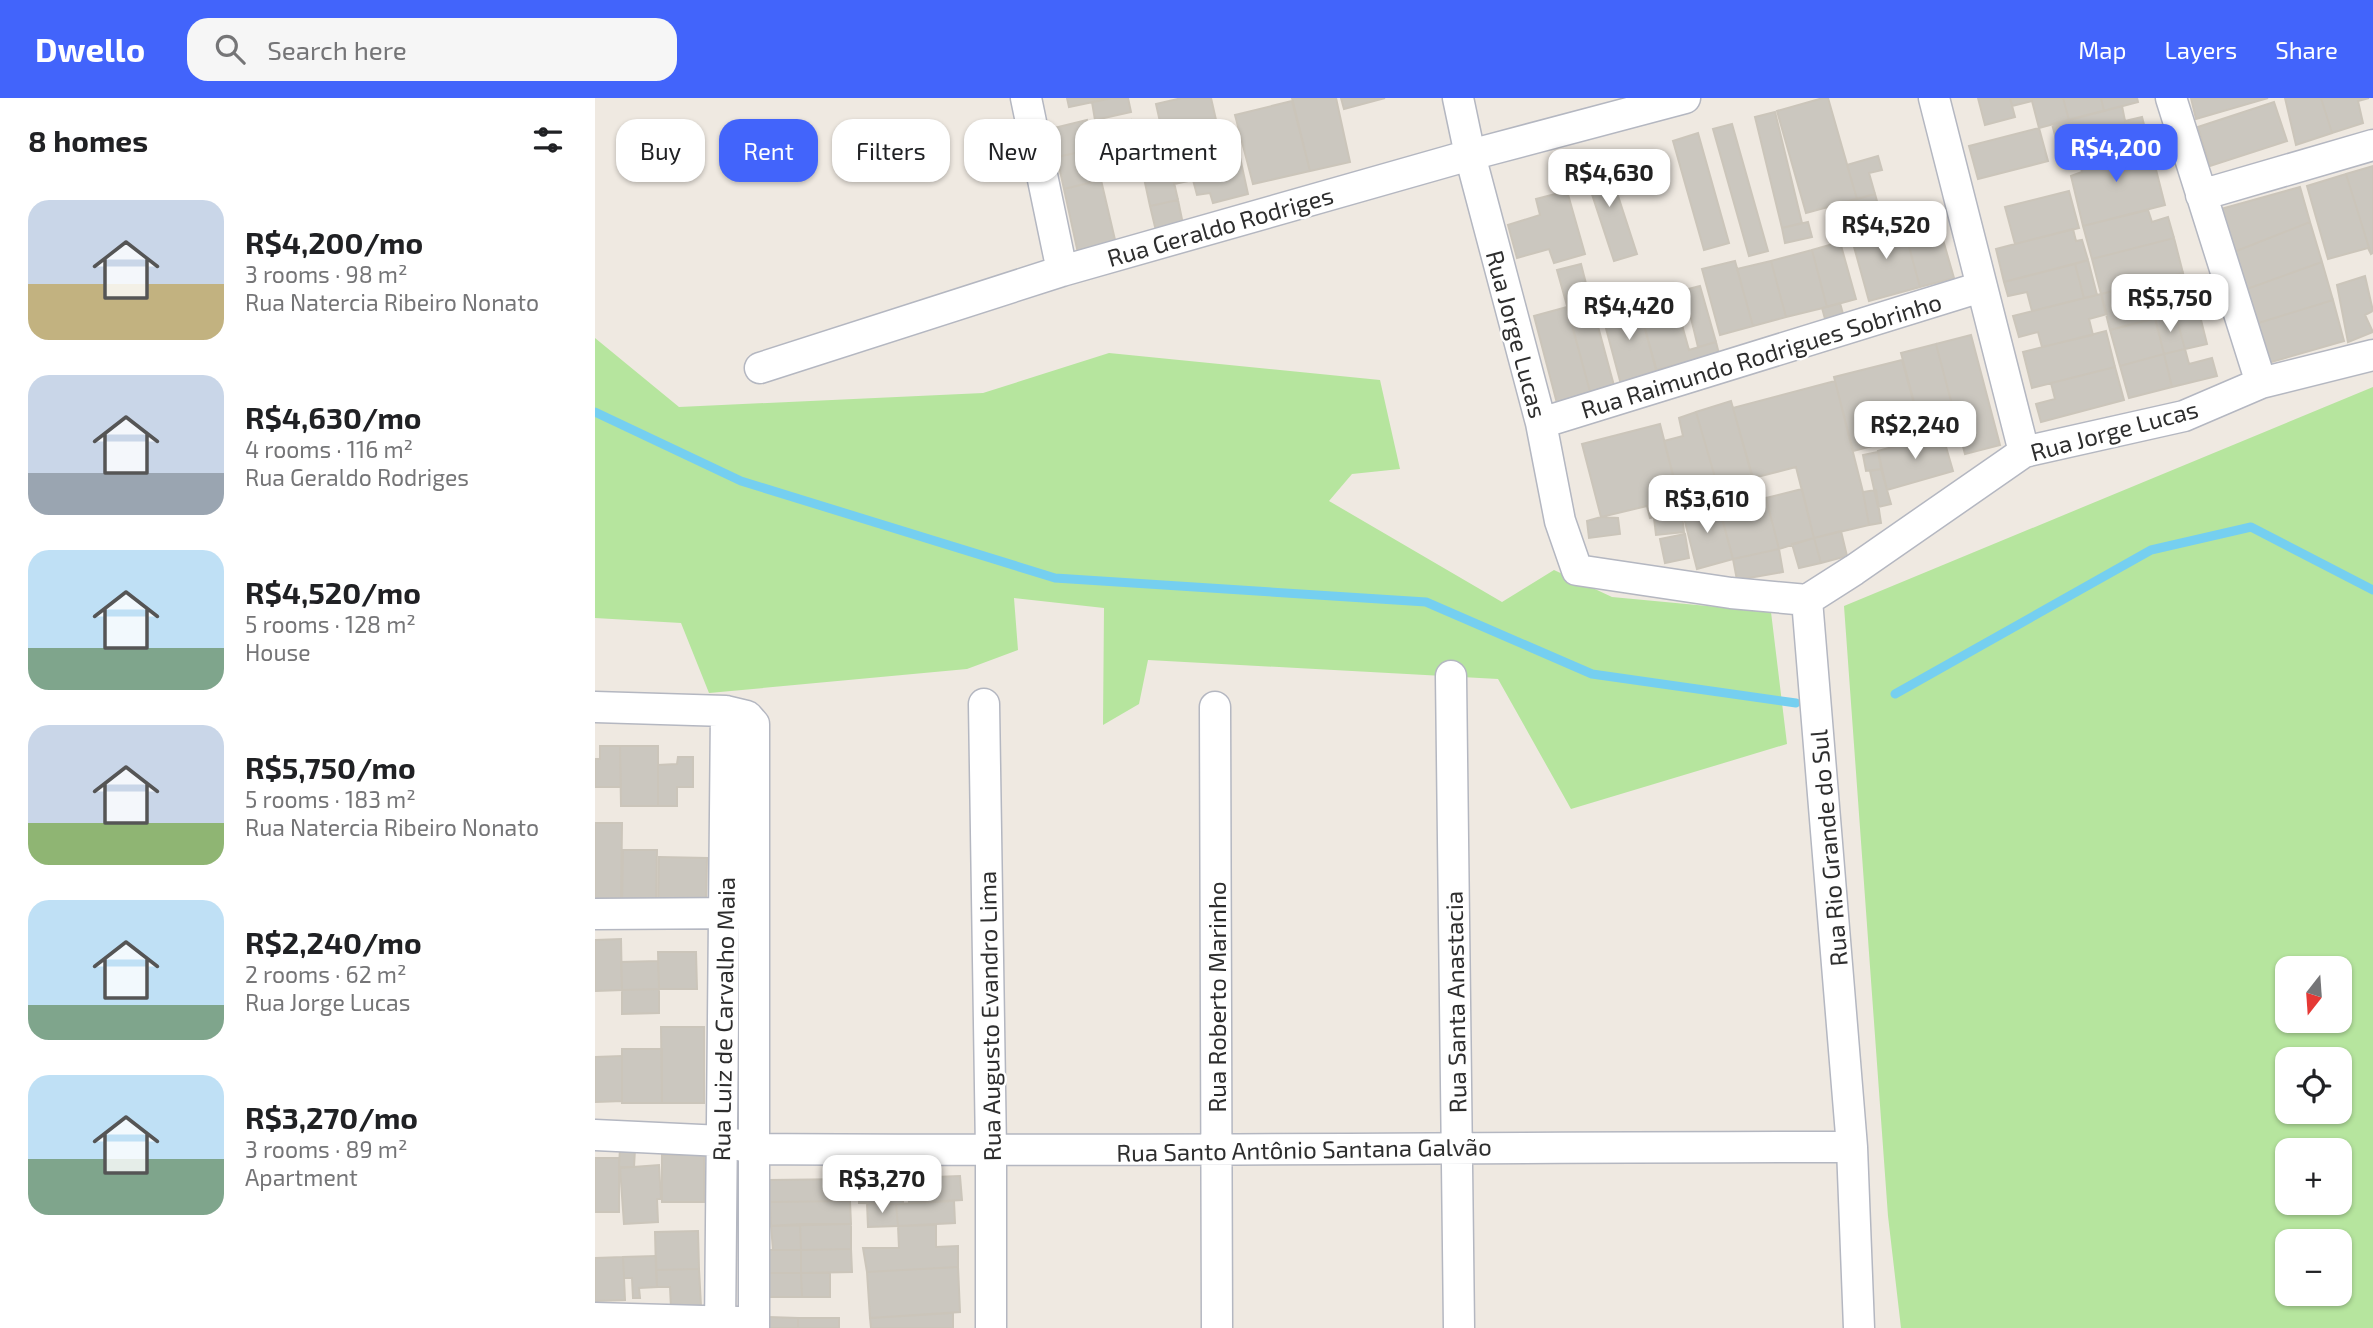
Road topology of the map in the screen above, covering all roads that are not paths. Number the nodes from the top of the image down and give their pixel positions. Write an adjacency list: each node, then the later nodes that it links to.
1 (1026, 98): 9 (street)
2 (1458, 98): 7 (street, Rua Jorge Lucas)
3 (1685, 98): 7 (street, Rua Geraldo Rodriges)
4 (1934, 98): 10 (street)
5 (2171, 98): 8 (street)
6 (2373, 145): 8 (street)
7 (1470, 155): 9 (street, Rua Geraldo Rodriges); 14 (street, Rua Jorge Lucas)
8 (2201, 195): 13 (street)
9 (1062, 271): 12 (street, Rua Geraldo Rodriges)
10 (1981, 286): 14 (street, Rua Raimundo Rodrigues Sobrinho); 15 (street)
11 (2373, 355): 13 (street, Rua Jorge Lucas)
12 (760, 368)
13 (2261, 383): 15 (street, Rua Jorge Lucas)
14 (1541, 423): 16 (street, Rua Jorge Lucas)
15 (2024, 452): 16 (street, Rua Jorge Lucas)
16 (1807, 600): 28 (street, Rua Rio Grande do Sul)
17 (1451, 676): 27 (street, Rua Santa Anastacia)
18 (984, 704): 30 (street, Rua Augusto Evandro Lima)
19 (595, 707): 21 (street)
20 (1215, 707): 31 (street, Rua Roberto Marinho)
21 (726, 711): 22 (street, Rua Luiz de Carvalho Maia); 23 (street, Rua Luiz de Carvalho Maia)
22 (724, 913): 23 (street); 24 (street); 26 (street, Rua Luiz de Carvalho Maia)
23 (754, 913): 29 (street, Rua Luiz de Carvalho Maia)
24 (595, 914)
25 (595, 1135): 26 (street, Rua Santo Antônio Santana Galvão)
26 (722, 1141): 29 (street, Rua Santo Antônio Santana Galvão); 33 (street, Rua Luiz de Carvalho Maia)
27 (1457, 1147): 28 (street, Rua Santo Antônio Santana Galvão); 31 (street, Rua Santo Antônio Santana Galvão); 37 (street, Rua Santa Anastacia)
28 (1853, 1147): 38 (street, Rua Rio Grande do Sul)
29 (755, 1149): 30 (street, Rua Santo Antônio Santana Galvão); 34 (street, Rua Luiz de Carvalho Maia)
30 (991, 1151): 31 (street, Rua Santo Antônio Santana Galvão); 35 (street, Rua Augusto Evandro Lima)
31 (1217, 1152): 36 (street, Rua Roberto Marinho)
32 (595, 1318): 33 (street)
33 (720, 1325): 34 (street)
34 (753, 1325)
35 (991, 1328)
36 (1217, 1328)
37 (1459, 1328)
38 (1859, 1328)

